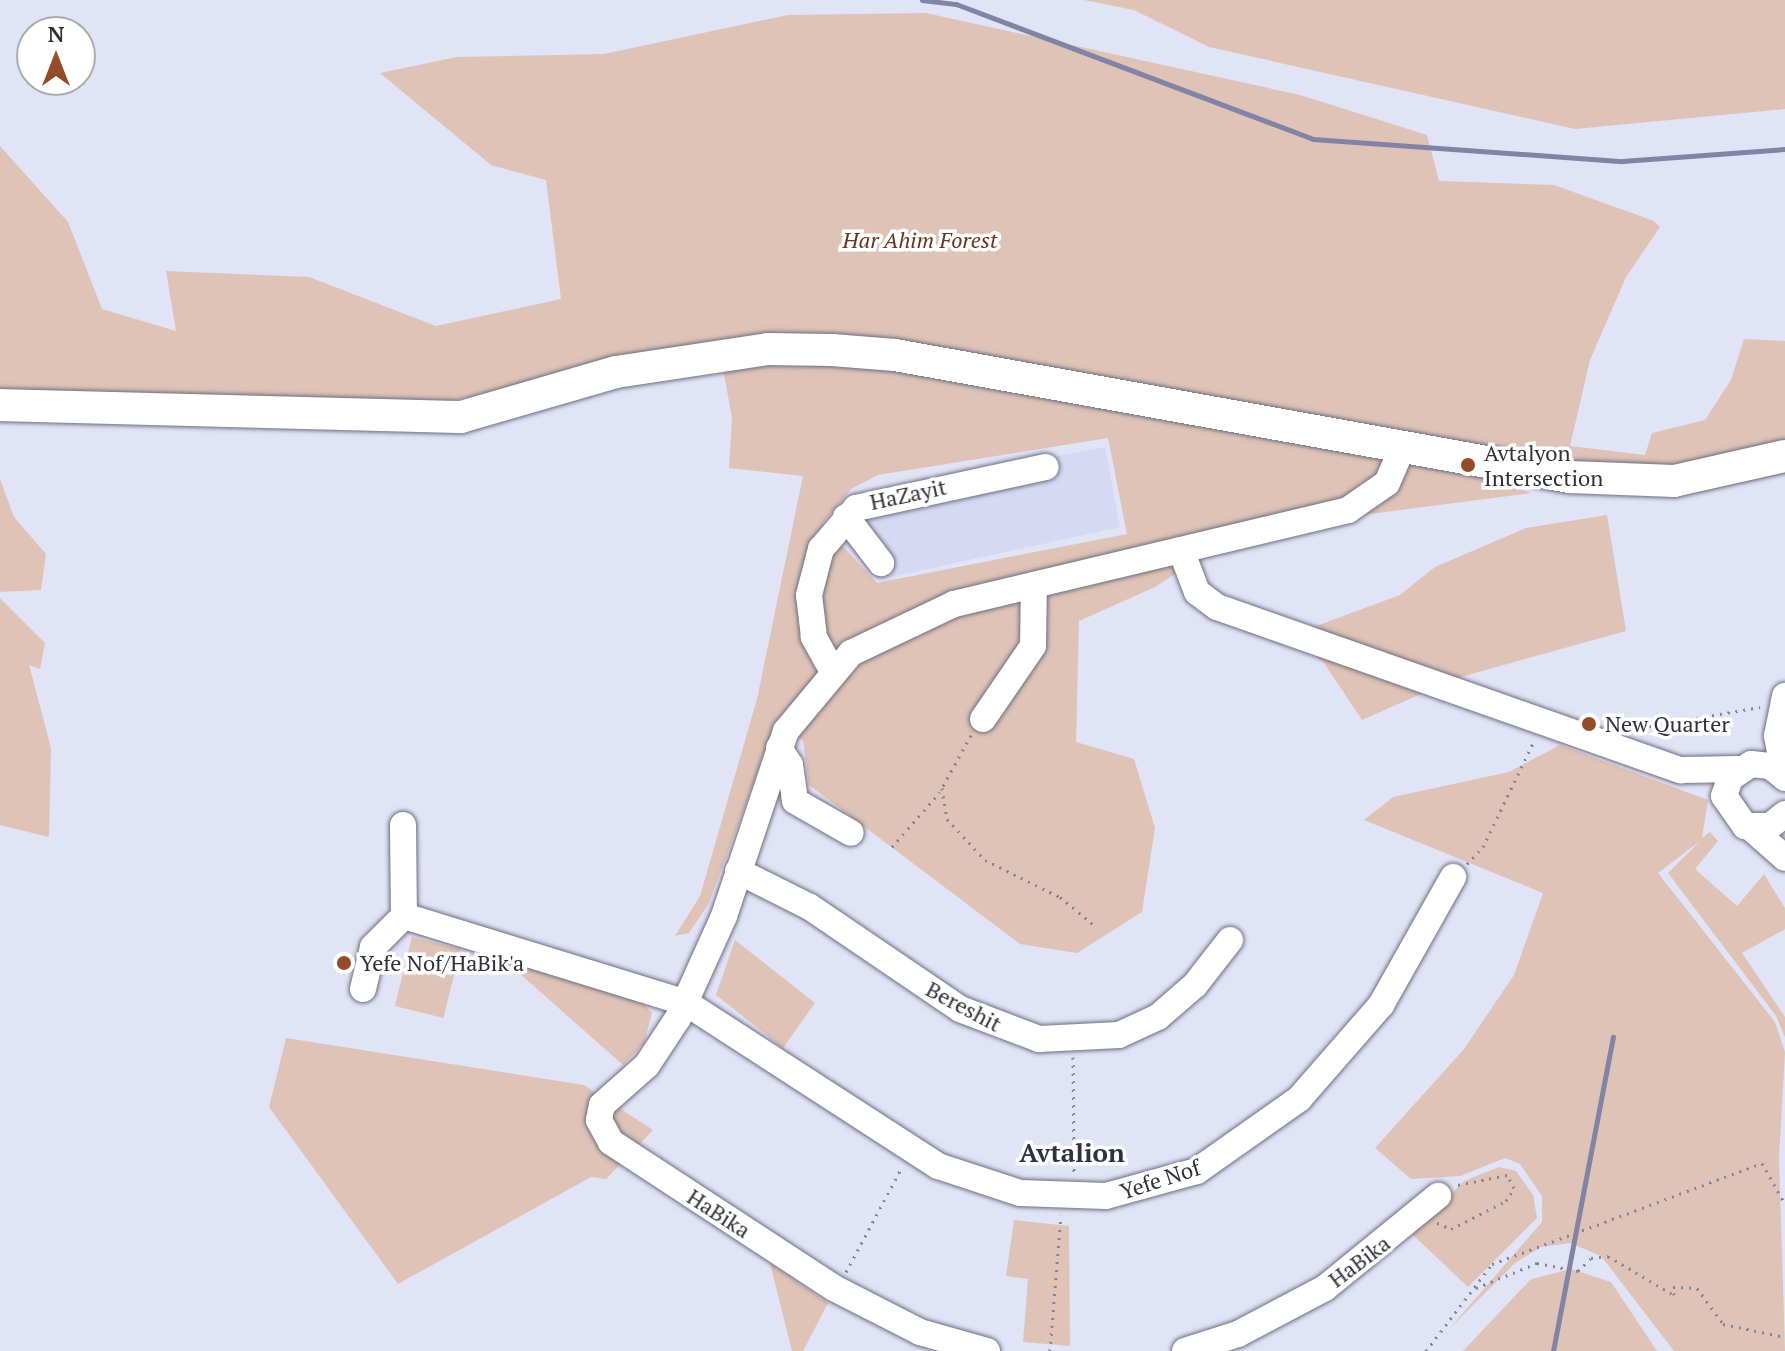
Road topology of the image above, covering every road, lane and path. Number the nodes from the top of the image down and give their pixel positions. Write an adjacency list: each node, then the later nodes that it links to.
1 (0, 405): 2 (main road)
2 (1403, 446): 3 (main road); 6 (street)
3 (1785, 456)
4 (1046, 467): 5 (street, HaZayit)
5 (846, 517): 7 (street); 9 (street, HaZayit)
6 (1181, 550): 8 (street); 12 (street)
7 (881, 563)
8 (1034, 585): 9 (street); 11 (street)
9 (832, 670): 14 (street)
10 (1782, 708): 13 (path); 15 (street); 17 (street)
11 (983, 719): 18 (path)
12 (1543, 721): 13 (street); 27 (path)
13 (1607, 744): 16 (street)
14 (779, 748): 23 (street); 26 (street)
15 (1745, 766): 16 (street); 17 (street); 19 (street)
16 (1681, 770): 19 (street)
17 (1785, 778)
18 (942, 788): 24 (path); 29 (path)
19 (1727, 809): 22 (street)
20 (1785, 814): 22 (street); 25 (street)
21 (403, 825): 28 (street)
22 (1751, 828): 25 (street)
23 (851, 833)
24 (892, 847)
25 (1785, 856)
26 (738, 871): 32 (street); 33 (street, Bereshit)
27 (1453, 877): 35 (street, Yefe Nof)
28 (404, 916): 31 (street); 32 (street, Yefe Nof)
29 (1095, 926)
30 (1230, 940): 33 (street, Bereshit)
31 (363, 989)
32 (686, 1003): 34 (street, Yefe Nof); 39 (street, HaBika)
33 (1073, 1041): 35 (path)
34 (910, 1152): 35 (street, Yefe Nof); 39 (path)
35 (1068, 1198): 42 (path)
36 (1432, 1201): 36 (path); 43 (street, HaBika)
37 (1785, 1204): 38 (path)
38 (1473, 1289): 40 (path); 44 (path)
39 (837, 1290): 41 (street, HaBika)
40 (1785, 1337)
41 (987, 1351)
42 (1050, 1351)
43 (1185, 1351)
44 (1425, 1351)

